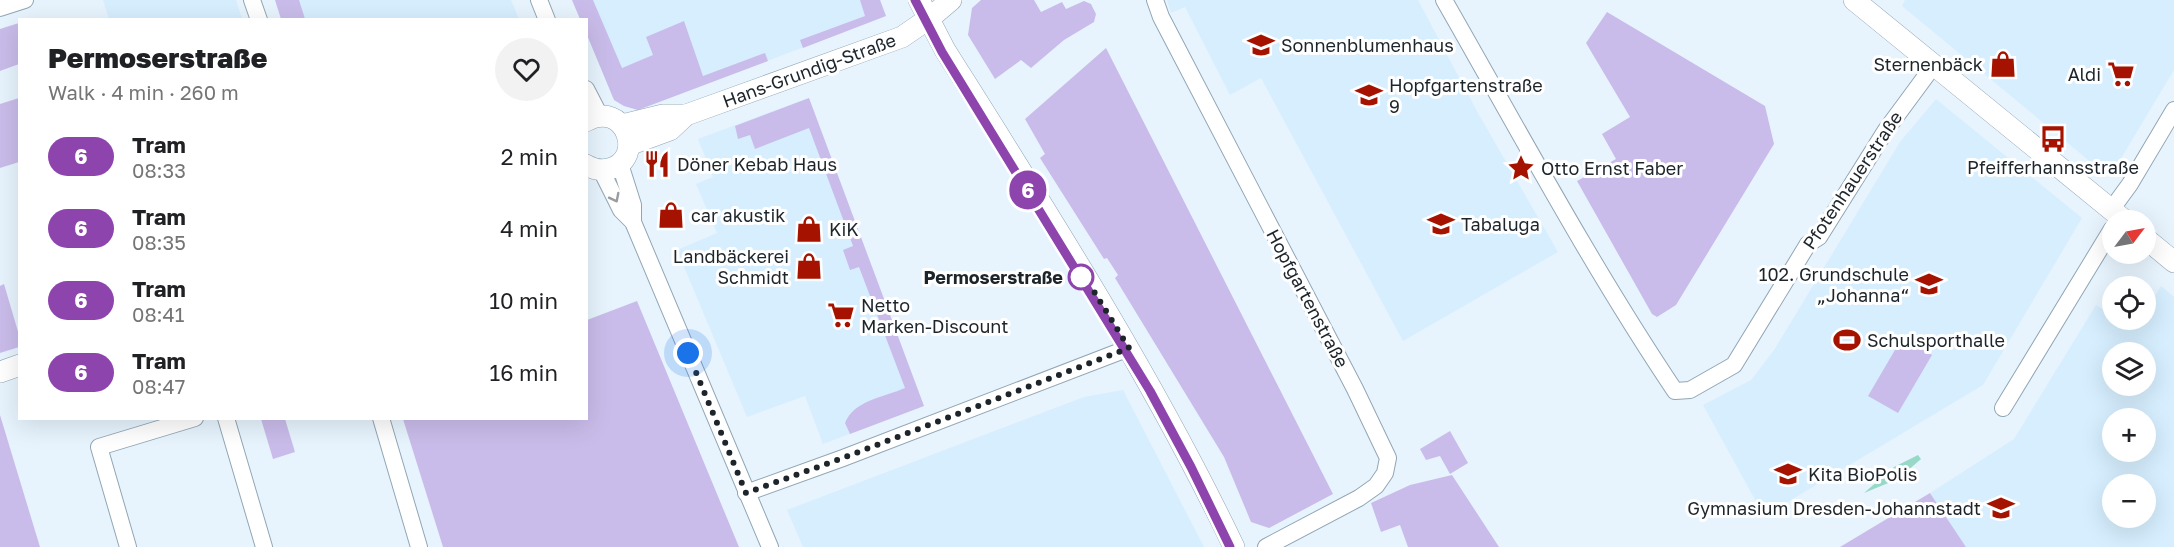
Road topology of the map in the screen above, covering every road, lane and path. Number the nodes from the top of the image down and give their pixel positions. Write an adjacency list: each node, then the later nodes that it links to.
1 (25, 0): 9 (street)
2 (252, 0): 10 (street)
3 (539, 0): 11 (street)
4 (918, 0): 12 (street)
5 (951, 0): 12 (street, Hans-Grundig-Straße)
6 (1155, 0): 38 (street, Hopfgartenstraße)
7 (1444, 0): 13 (street, Pfotenhauerstraße)
8 (1854, 0): 13 (street)
9 (0, 8)
10 (258, 18)
11 (546, 18)
12 (928, 20): 16 (street, Hans-Grundig-Straße); 25 (street)
13 (1934, 65): 20 (street)
14 (588, 98): 17 (street)
15 (2174, 110): 21 (street)
16 (686, 115): 18 (street, Hans-Grundig-Straße); 19 (street, Hans-Grundig-Straße)
17 (593, 119): 18 (street)
18 (622, 124): 19 (street)
19 (609, 161): 32 (street)
20 (2105, 210)
21 (2121, 210)
22 (2102, 245): 28 (street)
23 (2156, 247): 24 (street)
24 (2174, 262)
25 (1129, 348): 32 (street); 37 (street)
26 (18, 366): 27 (street)
27 (0, 372)
28 (2003, 408)
29 (188, 420): 33 (street)
30 (227, 420): 34 (street)
31 (382, 420): 35 (street)
32 (746, 493): 36 (street)
33 (128, 547)
34 (264, 547)
35 (419, 547)
36 (770, 547)
37 (1234, 547)
38 (1266, 547)

